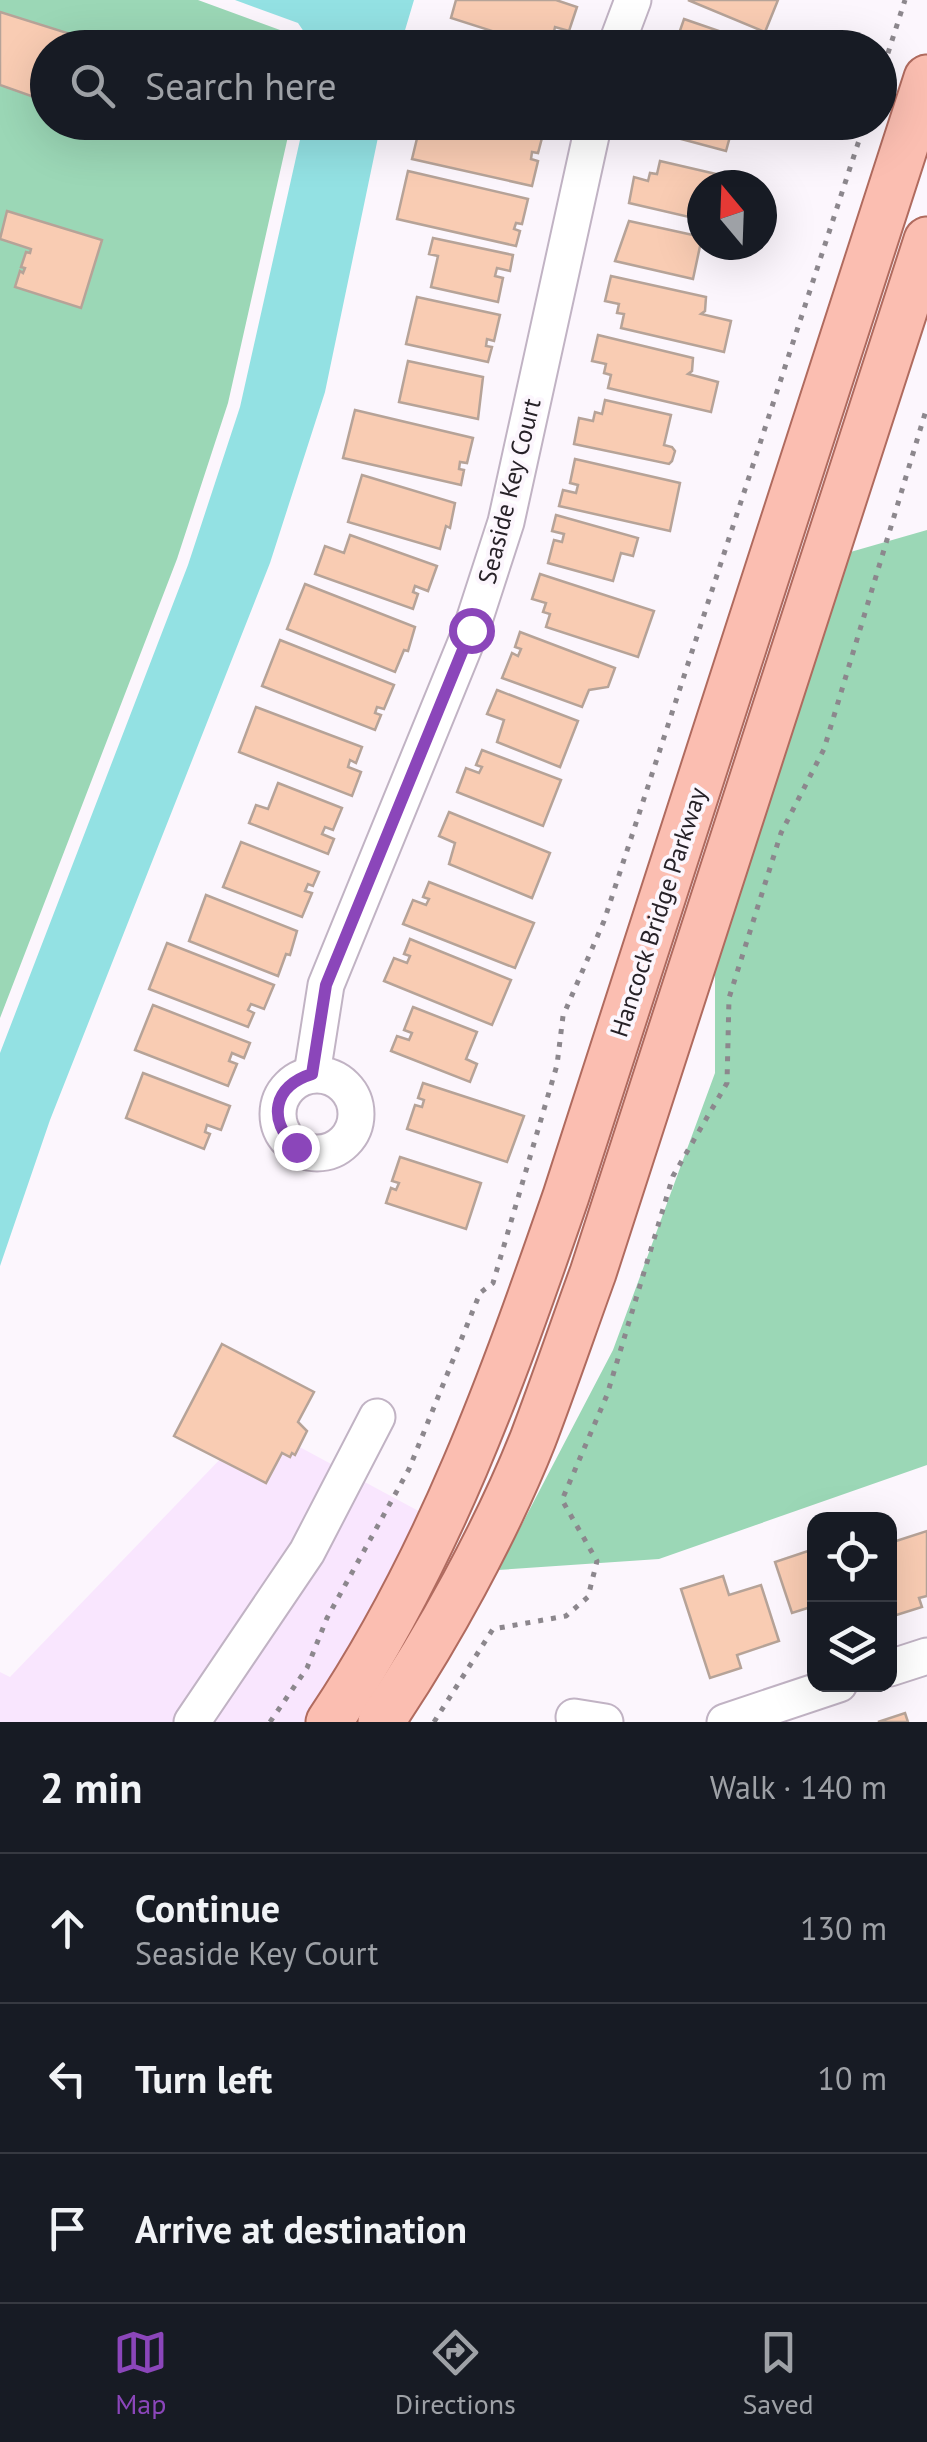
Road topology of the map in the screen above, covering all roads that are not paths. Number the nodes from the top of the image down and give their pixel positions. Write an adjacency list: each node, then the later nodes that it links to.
1 (632, 0): 2 (street)
2 (621, 30)
3 (927, 78): 12 (main road, Hancock Bridge Parkway)
4 (590, 140): 6 (street, Seaside Key Court)
5 (927, 240): 13 (main road, Hancock Bridge Parkway)
6 (312, 1074)
7 (377, 1417): 11 (street)
8 (927, 1656): 9 (street)
9 (897, 1666)
10 (815, 1692): 14 (street)
11 (192, 1722)
12 (328, 1722)
13 (382, 1722)
14 (725, 1722)

